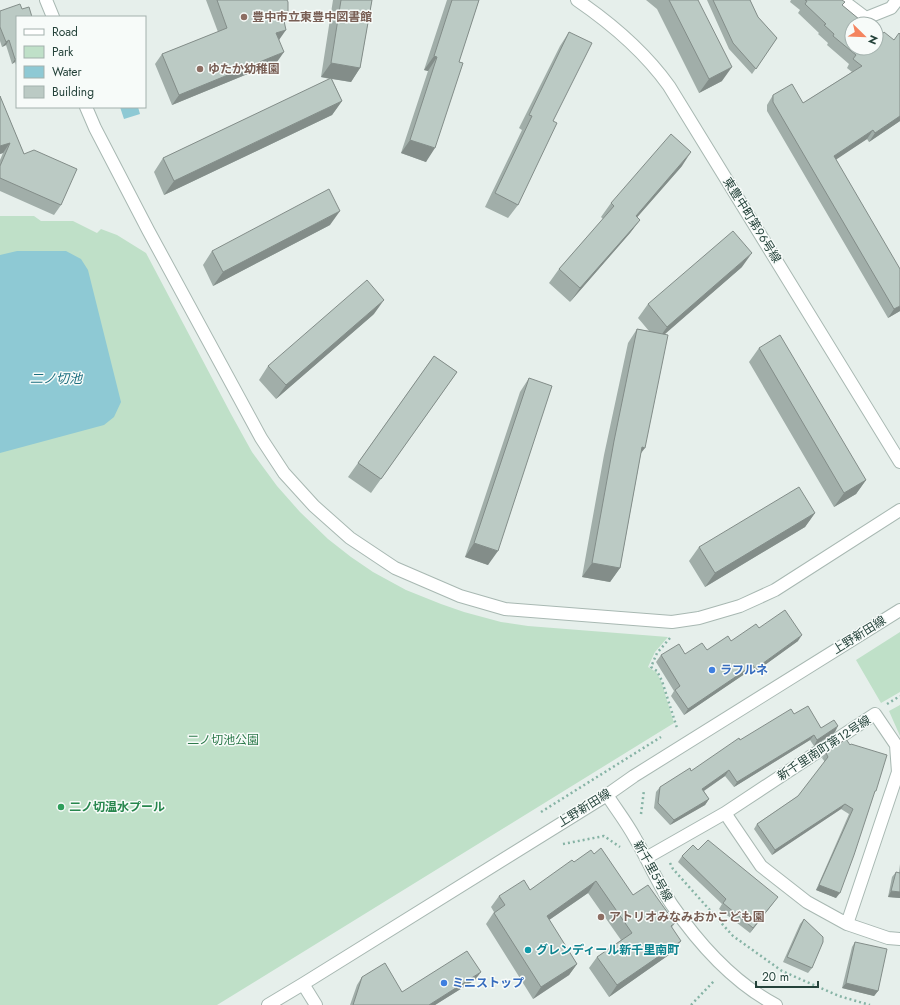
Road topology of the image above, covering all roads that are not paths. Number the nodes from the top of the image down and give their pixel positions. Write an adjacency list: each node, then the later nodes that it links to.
1 (46, 0): 5 (street)
2 (577, 0): 7 (street, 東豊中町第96号線)
3 (842, 0): 4 (street)
4 (897, 0)
5 (53, 16)
6 (86, 108): 8 (street)
7 (900, 462)
8 (900, 510)
9 (900, 610): 10 (street, 上野新田線)
10 (607, 795): 12 (street, 新千里5号線); 15 (street, 上野新田線)
11 (725, 813): 12 (street); 13 (street); 13 (street, 新千里南町第12号線)
12 (646, 858): 18 (street, 新千里5号線)
13 (847, 924): 14 (street)
14 (900, 939)
15 (303, 984): 16 (street, 上野新田線); 17 (street)
16 (268, 1005)
17 (316, 1005)
18 (776, 1005)

